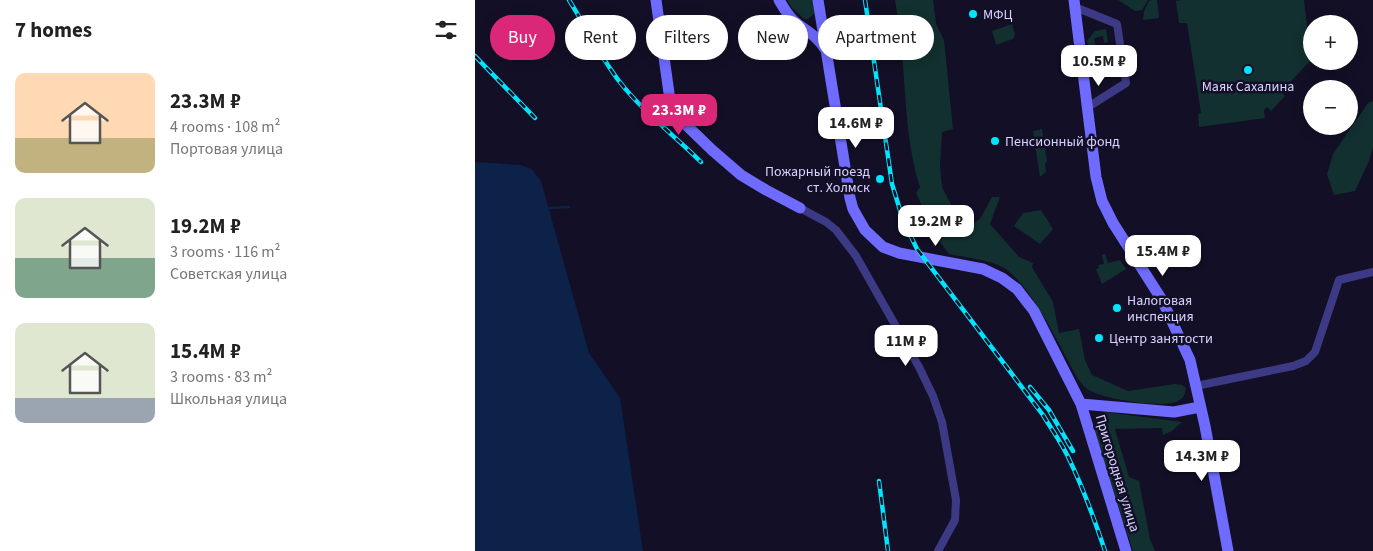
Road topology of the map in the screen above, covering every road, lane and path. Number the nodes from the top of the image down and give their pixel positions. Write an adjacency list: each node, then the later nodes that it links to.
1 (655, 0): 11 (main road)
2 (779, 0): 5 (main road)
3 (818, 0): 6 (main road)
4 (1075, 4): 10 (main road); 10 (street)
5 (789, 15)
6 (821, 15)
7 (808, 31): 8 (main road)
8 (818, 39)
9 (829, 60): 14 (main road, Пригородная улица)
10 (1088, 107): 13 (main road)
11 (800, 208): 16 (street)
12 (1373, 272): 13 (street)
13 (1196, 386): 15 (main road)
14 (1081, 404): 15 (main road); 17 (main road, Пригородная улица)
15 (1201, 407): 18 (main road)
16 (938, 551)
17 (1126, 551)
18 (1228, 551)

